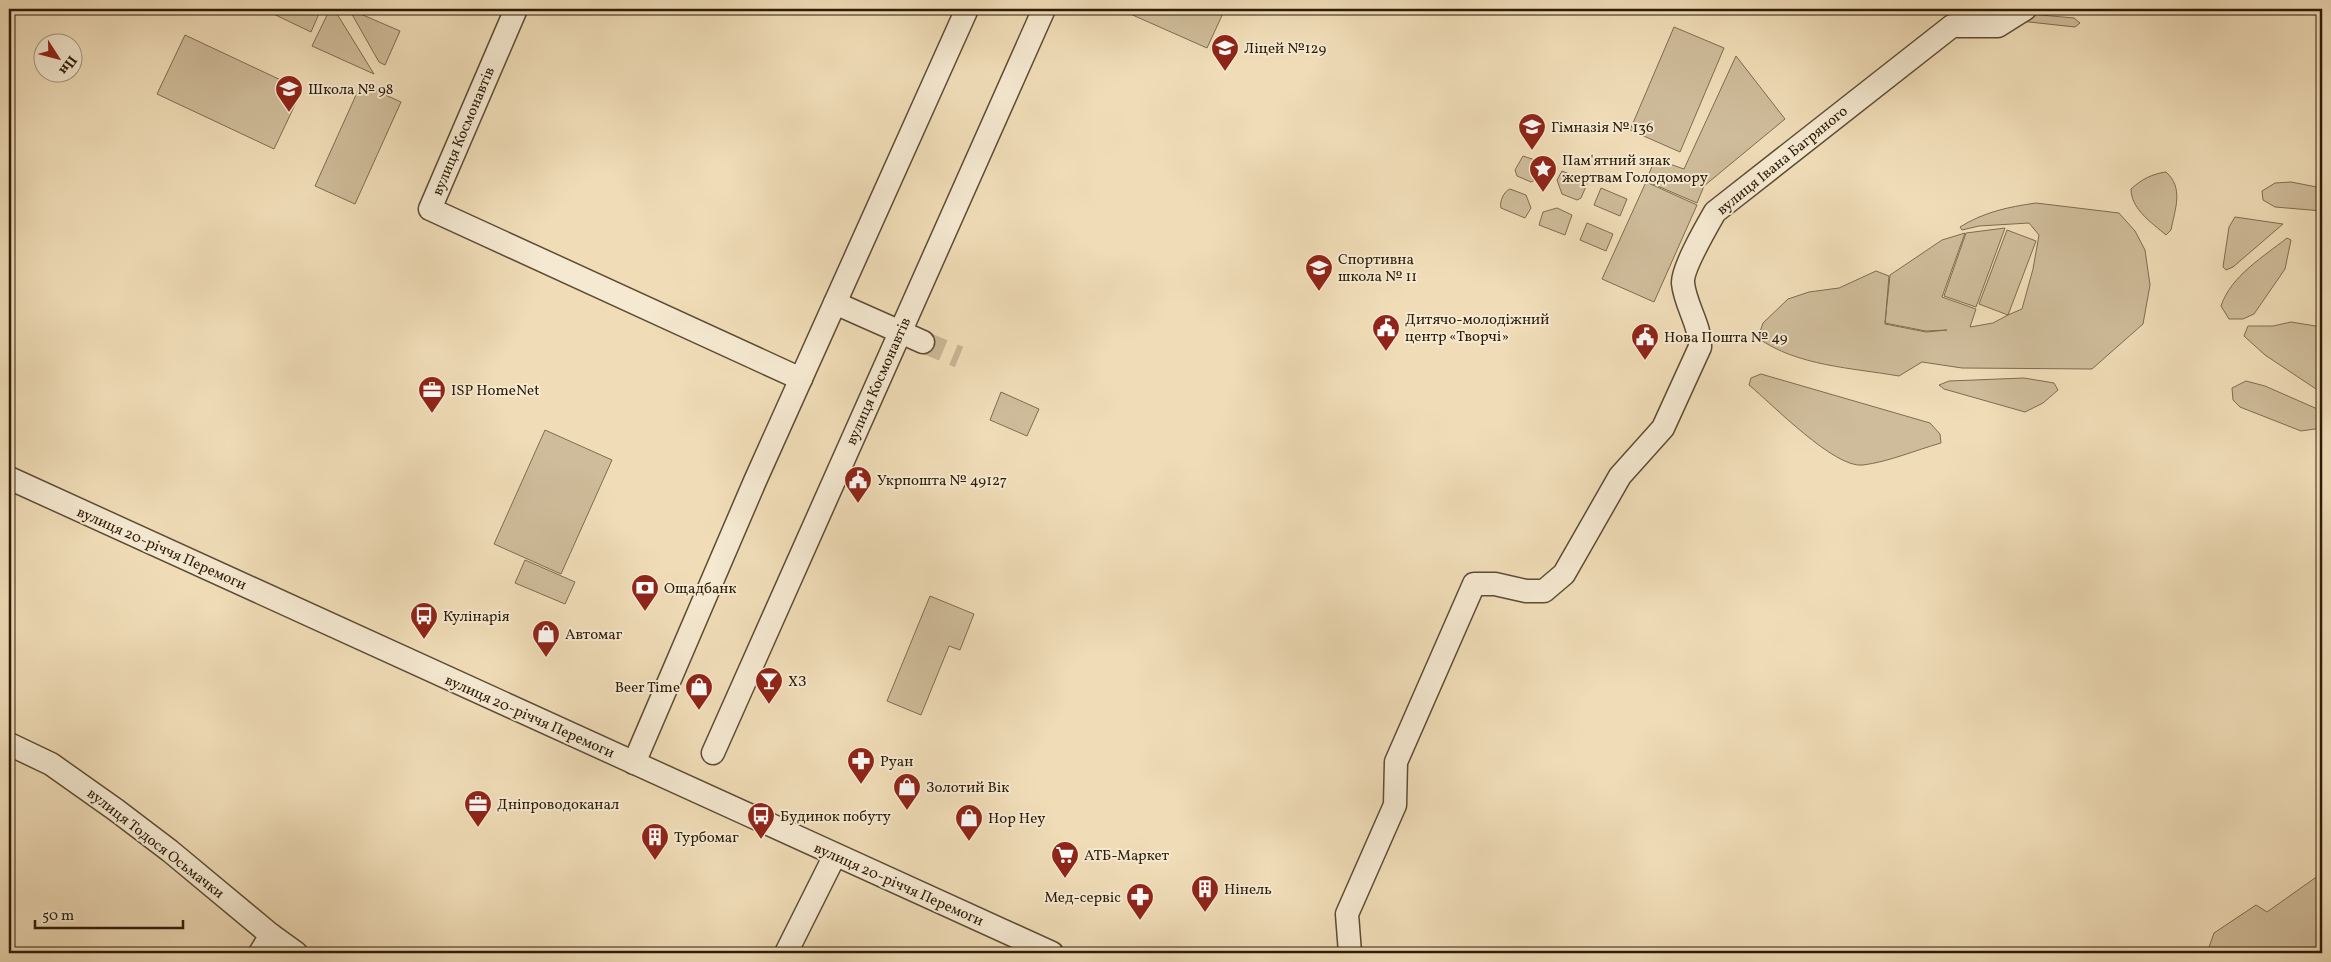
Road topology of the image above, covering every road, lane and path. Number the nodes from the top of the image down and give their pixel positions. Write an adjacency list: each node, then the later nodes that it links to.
1 (516, 9): 8 (street, вулиця Космонавтів)
2 (967, 9): 5 (street)
3 (1044, 9): 6 (street, вулиця Космонавтів)
4 (2025, 9): 18 (street, вулиця Івана Багряного)
5 (835, 303): 6 (street); 8 (street)
6 (900, 331): 7 (street); 11 (street, вулиця Космонавтів)
7 (923, 342)
8 (801, 379): 12 (street)
9 (9, 478): 12 (street, вулиця 20-річчя Перемоги)
10 (9, 744): 14 (street, вулиця Тодося Осьмачки)
11 (713, 753)
12 (634, 763): 13 (street, вулиця 20-річчя Перемоги)
13 (835, 855): 16 (street); 17 (street, вулиця 20-річчя Перемоги)
14 (265, 944): 15 (street, вулиця Тодося Осьмачки)
15 (296, 953)
16 (786, 953)
17 (1052, 953)
18 (1350, 953)

